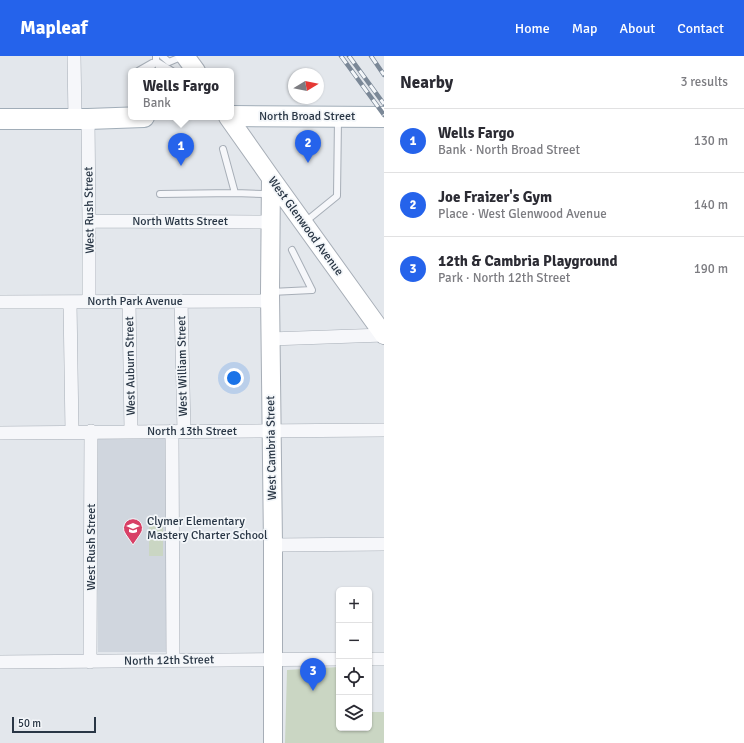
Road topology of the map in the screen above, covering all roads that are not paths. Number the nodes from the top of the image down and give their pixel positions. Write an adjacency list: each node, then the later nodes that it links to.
1 (74, 56): 13 (street, West Rush Street)
2 (162, 56): 3 (lane)
3 (184, 56): 8 (street)
4 (156, 59): 5 (lane); 6 (lane); 7 (lane)
5 (142, 68)
6 (150, 68)
7 (168, 68)
8 (194, 68)
9 (234, 116): 10 (main road, North Broad Street)
10 (338, 117): 11 (main road, North Broad Street); 23 (lane)
11 (384, 117)
12 (128, 118): 13 (main road)
13 (81, 119): 14 (main road); 21 (street, West Rush Street)
14 (0, 120)
15 (230, 120): 17 (street, West Glenwood Avenue)
16 (223, 149): 18 (lane)
17 (271, 178): 20 (street, West Cambria Street); 23 (street, West Glenwood Avenue)
18 (235, 193): 19 (lane); 20 (lane)
19 (160, 194)
20 (270, 199): 22 (street, West Cambria Street)
21 (89, 221): 22 (street, North Watts Street); 29 (street, West Rush Street)
22 (270, 222): 25 (street, West Cambria Street)
23 (304, 223): 31 (street, West Glenwood Avenue)
24 (292, 250): 25 (lane)
25 (270, 297): 26 (street, North Park Avenue); 32 (street, West Cambria Street)
26 (181, 301): 30 (street, North Park Avenue); 35 (street, West William Street)
27 (0, 302): 28 (street, North Park Avenue)
28 (70, 302): 29 (street, North Park Avenue); 37 (street)
29 (90, 302): 30 (street, North Park Avenue)
30 (129, 302): 34 (street, West Auburn Street)
31 (384, 335): 32 (street)
32 (270, 339): 36 (street, West Cambria Street)
33 (384, 430): 36 (street, North 13th Street)
34 (131, 431): 35 (street, North 13th Street); 38 (street, North 13th Street)
35 (178, 431): 36 (street, North 13th Street); 45 (street, West William Street)
36 (271, 431): 41 (street, West Cambria Street)
37 (72, 432): 38 (street, North 13th Street); 39 (street, North 13th Street)
38 (91, 432): 48 (street, West Rush Street)
39 (0, 433)
40 (384, 544): 41 (street)
41 (272, 545): 46 (street, West Cambria Street)
42 (336, 659): 46 (street, North 12th Street)
43 (372, 659): 44 (street)
44 (384, 659)
45 (173, 660): 46 (street, North 12th Street); 48 (street, North 12th Street)
46 (273, 660): 49 (street, West Cambria Street)
47 (0, 662): 48 (street, North 12th Street)
48 (90, 662)
49 (273, 743)

